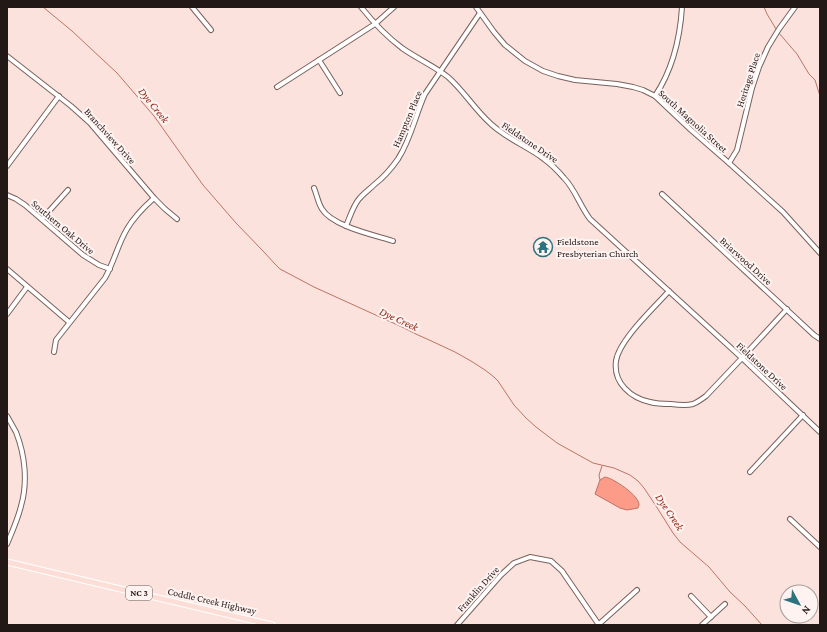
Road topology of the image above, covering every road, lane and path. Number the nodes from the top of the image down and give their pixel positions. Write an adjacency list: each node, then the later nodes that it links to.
1 (192, 7): 9 (street)
2 (361, 7): 8 (street, Fieldstone Drive)
3 (394, 7): 8 (street)
4 (476, 7): 7 (street, South Magnolia Street)
5 (682, 7): 16 (street)
6 (795, 7): 17 (street, Heritage Place)
7 (480, 13): 12 (street, Hampton Place); 16 (street, South Magnolia Street)
8 (375, 24): 11 (street); 12 (street, Fieldstone Drive)
9 (211, 30)
10 (7, 56): 15 (street, Branchview Drive)
11 (319, 60): 13 (street); 14 (street)
12 (440, 72): 26 (street, Hampton Place); 32 (street, Fieldstone Drive)
13 (277, 87)
14 (340, 93)
15 (59, 96): 18 (street); 23 (street, Branchview Drive)
16 (655, 96): 17 (street, South Magnolia Street)
17 (729, 163): 28 (street, South Magnolia Street)
18 (7, 166)
19 (314, 188): 26 (street)
20 (68, 190): 25 (street)
21 (662, 194): 33 (street, Briarwood Drive)
22 (7, 195): 25 (street, Southern Oak Drive)
23 (154, 198): 24 (street, Branchview Drive); 30 (street)
24 (177, 218)
25 (42, 219): 30 (street, Southern Oak Drive)
26 (346, 226): 27 (street)
27 (393, 241)
28 (820, 253)
29 (7, 269): 31 (street)
30 (110, 269): 35 (street)
31 (27, 287): 34 (street); 35 (street)
32 (669, 291): 38 (street, Fieldstone Drive); 38 (street)
33 (787, 309): 36 (street, Briarwood Drive); 38 (street)
34 (7, 314)
35 (69, 322): 37 (street)
36 (820, 339)
37 (54, 352)
38 (742, 358): 39 (street, Fieldstone Drive)
39 (803, 415): 41 (street, Fieldstone Drive); 42 (street)
40 (7, 416): 44 (street)
41 (820, 432)
42 (750, 472)
43 (790, 519): 45 (street)
44 (7, 544)
45 (820, 547)
46 (7, 562): 51 (main road, Coddle Creek Highway / NC 3)
47 (637, 590): 53 (street)
48 (691, 596): 50 (street)
49 (725, 604): 50 (street)
50 (711, 617): 54 (street)
51 (272, 625)
52 (457, 625): 53 (street, Franklin Drive)
53 (599, 625)
54 (702, 625)

